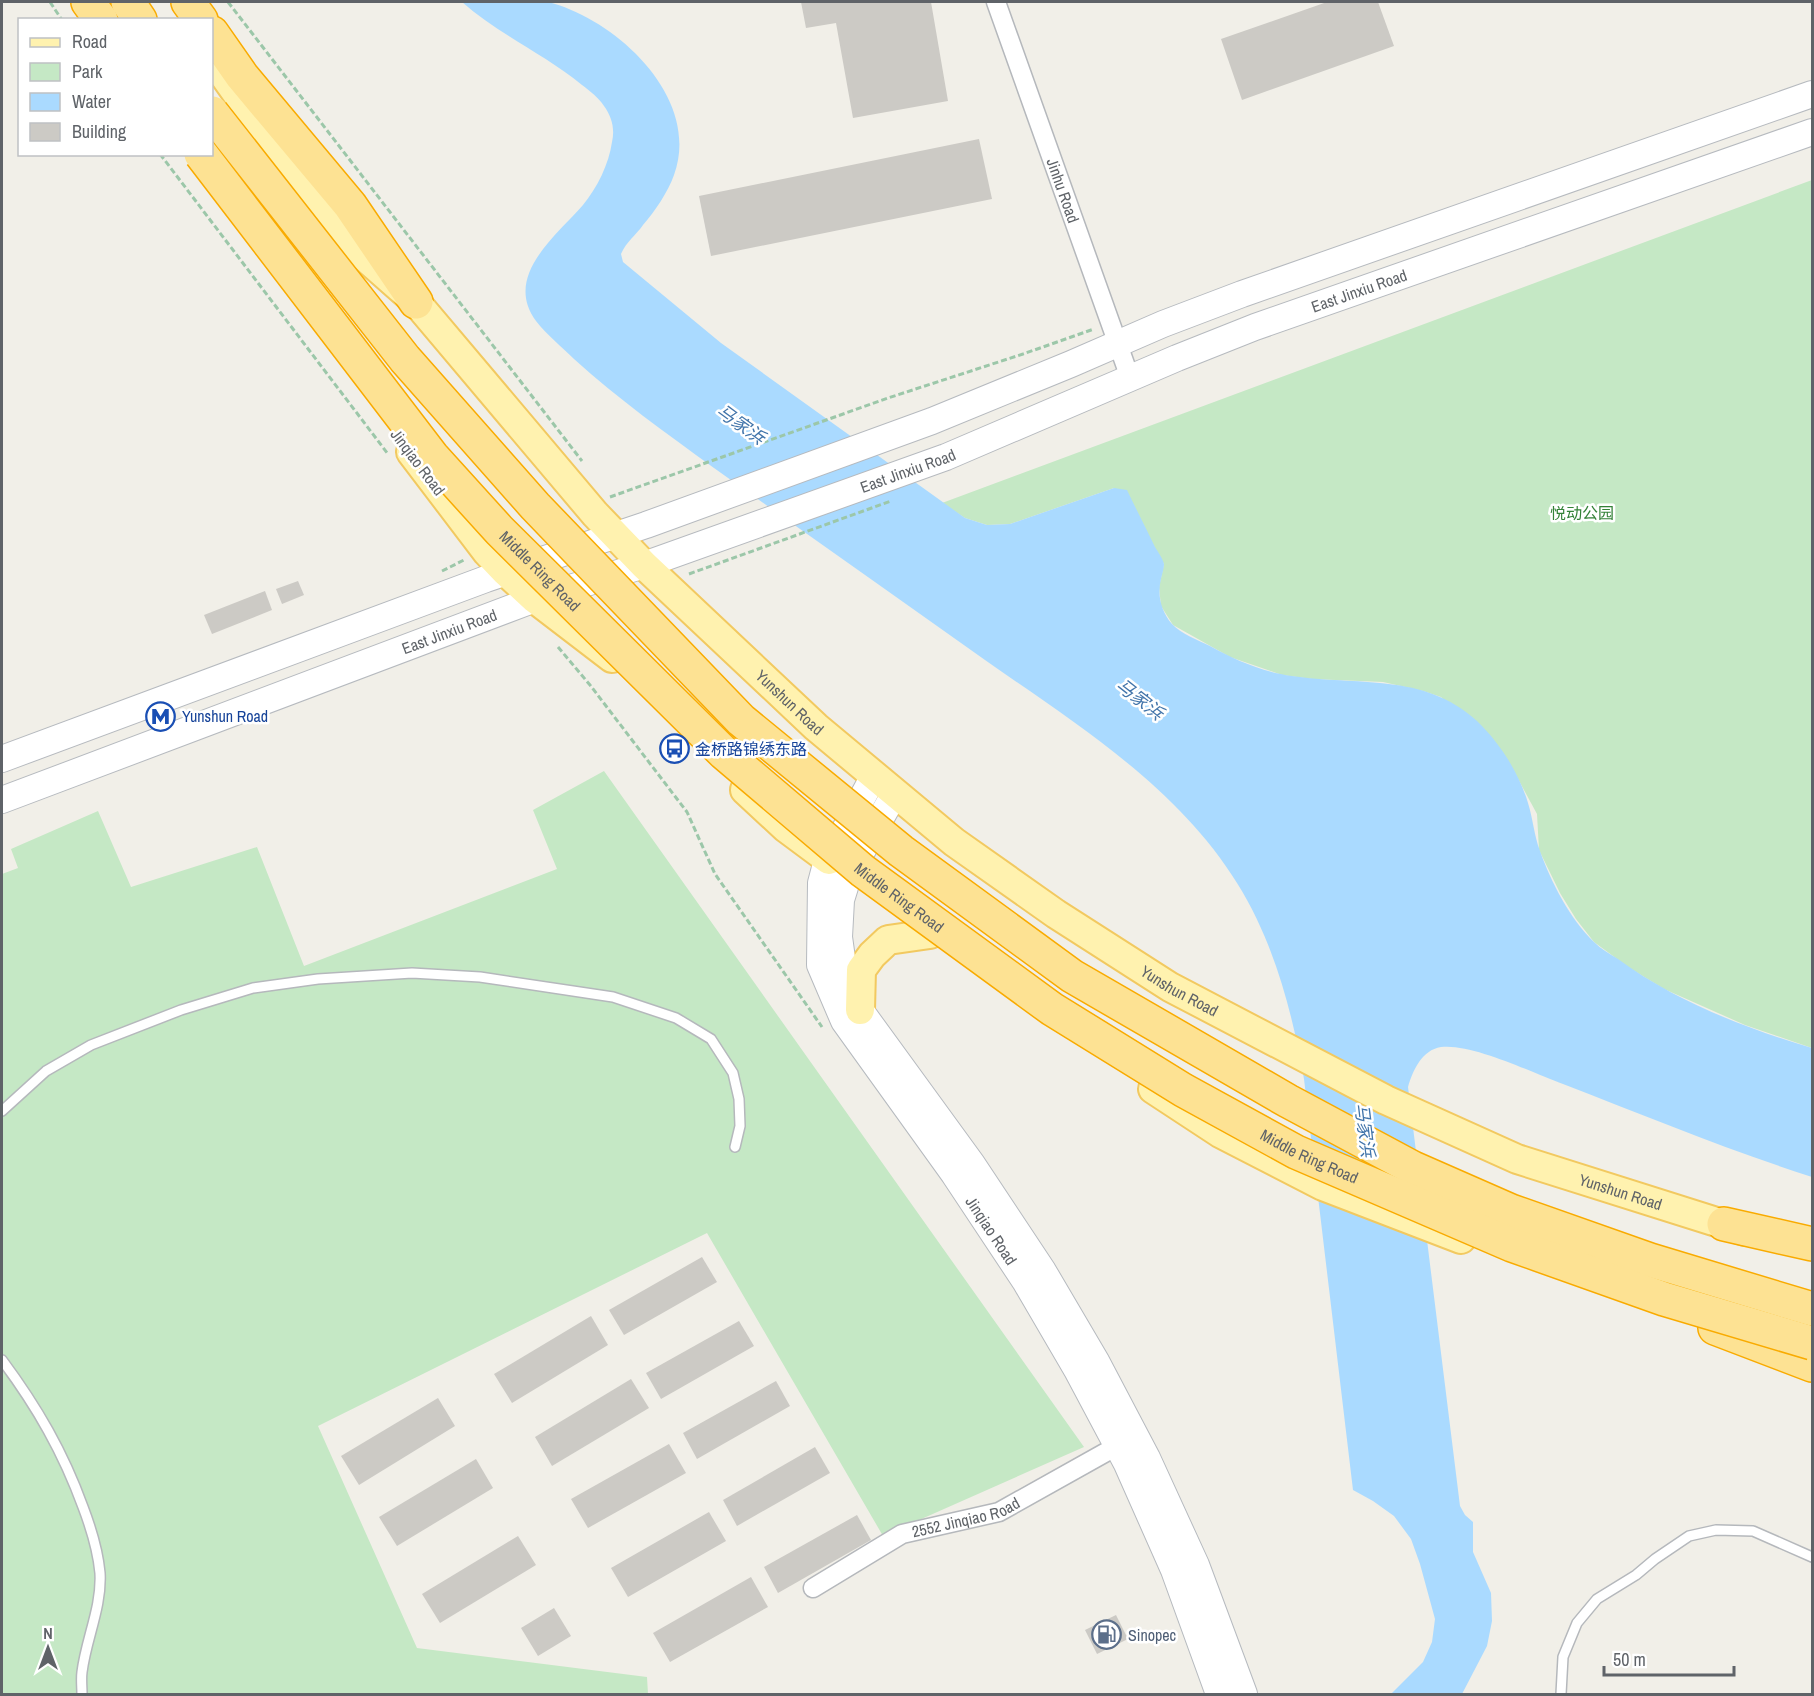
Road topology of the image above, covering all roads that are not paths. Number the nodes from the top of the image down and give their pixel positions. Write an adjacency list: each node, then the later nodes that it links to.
1 (76, 2): 7 (main road)
2 (88, 2): 8 (highway)
3 (128, 2): 9 (highway)
4 (172, 2): 10 (main road)
5 (189, 2): 11 (highway)
6 (996, 2): 20 (street, Jinhu Road)
7 (88, 18)
8 (100, 18)
9 (139, 18)
10 (183, 18)
11 (200, 18)
12 (213, 34): 19 (highway)
13 (213, 59): 19 (main road)
14 (1812, 94): 20 (main road)
15 (213, 115): 37 (highway, Middle Ring Road, bridge)
16 (1812, 132): 21 (main road, East Jinxiu Road)
17 (188, 156): 24 (main road, Jinqiao Road)
18 (203, 156): 39 (highway, Middle Ring Road, bridge)
19 (416, 302): 22 (main road)
20 (1118, 344): 21 (street, Jinhu Road); 22 (main road)
21 (1130, 378): 23 (main road, East Jinxiu Road)
22 (616, 535): 23 (main road); 24 (main road)
23 (644, 565): 25 (main road, East Jinxiu Road); 27 (main road, Yunshun Road)
24 (496, 575): 25 (main road, Jinqiao Road); 26 (main road)
25 (535, 599): 28 (main road, East Jinxiu Road); 29 (main road, Jinqiao Road)
26 (2, 759)
27 (885, 784): 29 (main road, Jinqiao Road); 34 (main road, Yunshun Road)
28 (2, 800)
29 (838, 867): 30 (main road); 31 (main road, Jinqiao Road); 43 (main road, Jinqiao Road)
30 (930, 934): 31 (main road); 38 (main road)
31 (860, 1010): 48 (main road, Jinqiao Road)
32 (2, 1111): 33 (lane)
33 (735, 1147)
34 (1724, 1224): 35 (highway); 36 (main road, Yunshun Road)
35 (1812, 1244)
36 (1812, 1253)
37 (1812, 1309)
38 (1710, 1326): 40 (main road); 42 (highway)
39 (1812, 1343)
40 (1812, 1357)
41 (2, 1360): 46 (lane)
42 (1812, 1365)
43 (1117, 1446): 45 (street, 2552 Jinqiao Road); 47 (main road, Jinqiao Road)
44 (1812, 1557): 49 (lane)
45 (813, 1588)
46 (82, 1695)
47 (1219, 1695)
48 (1244, 1695)
49 (1561, 1695)

